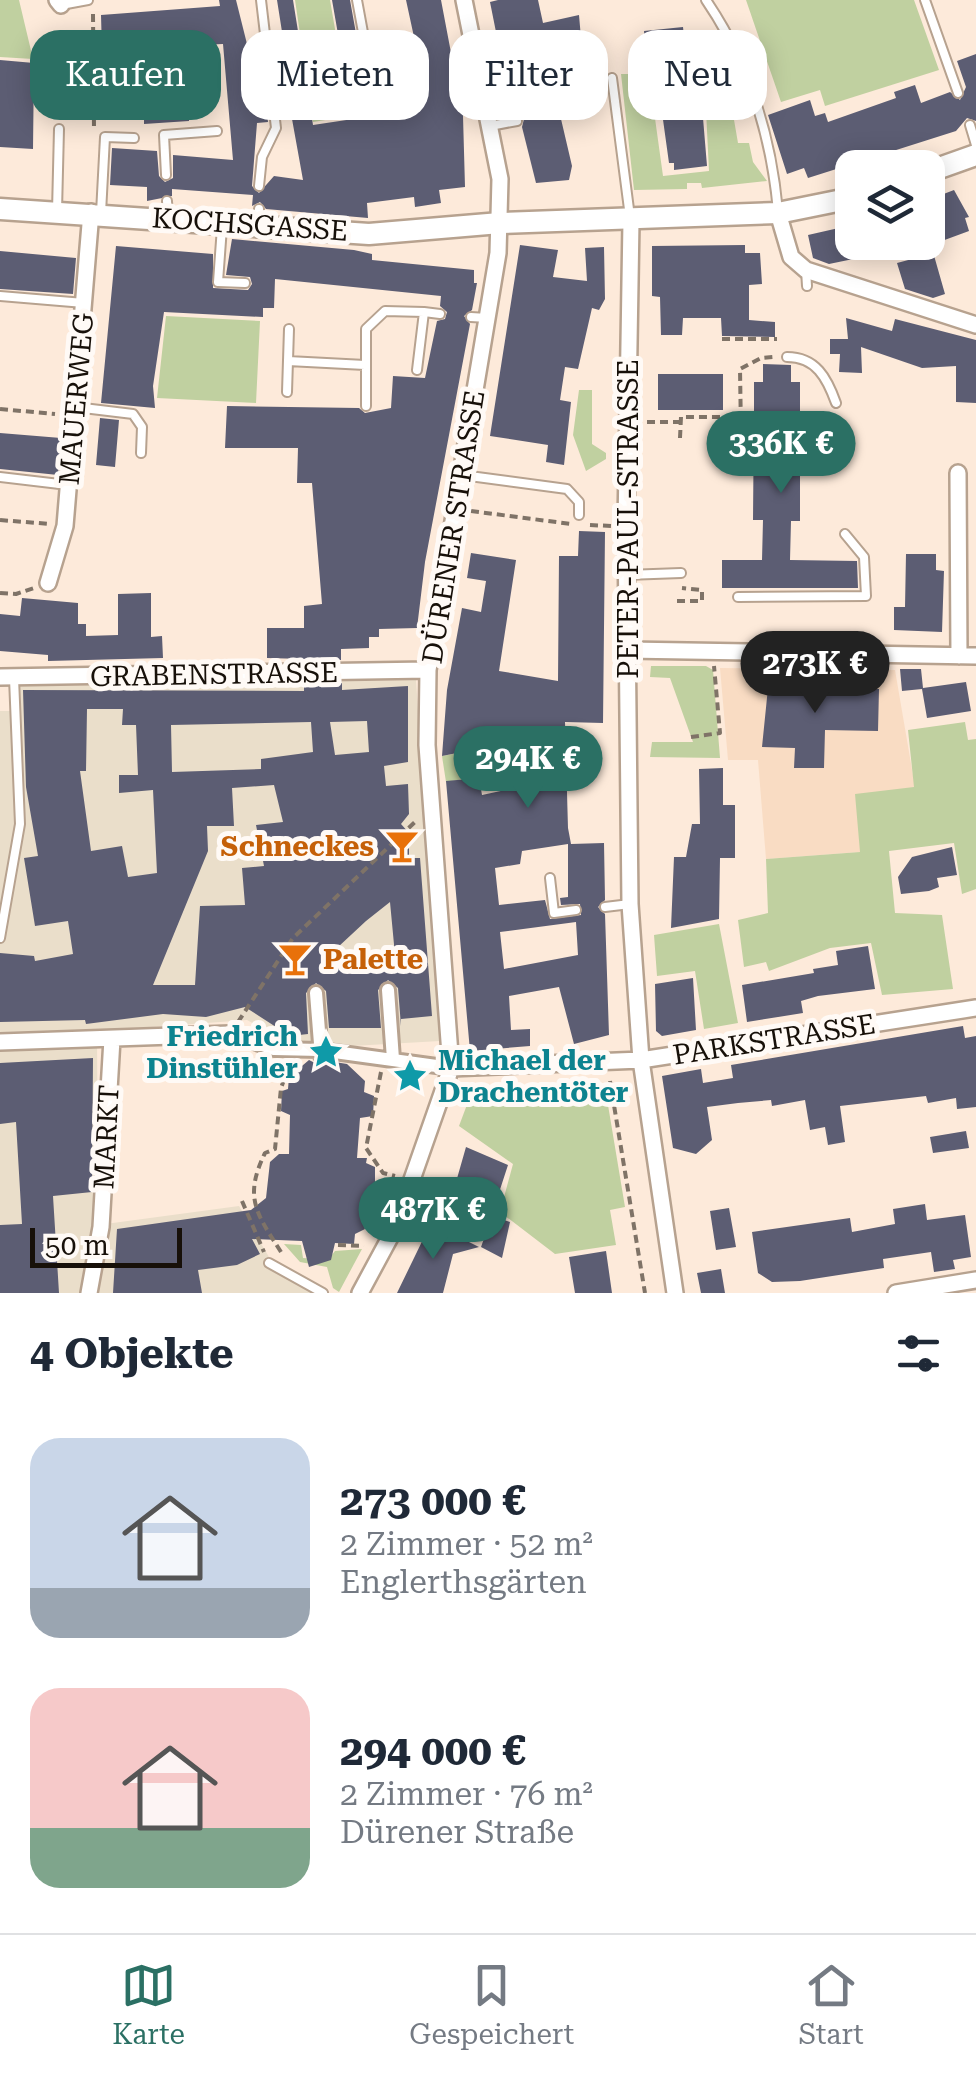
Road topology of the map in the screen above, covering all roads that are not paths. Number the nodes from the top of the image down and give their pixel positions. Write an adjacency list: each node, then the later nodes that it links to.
1 (88, 0): 7 (lane)
2 (261, 0): 21 (lane)
3 (357, 0): 8 (lane)
4 (464, 0): 13 (street, DÜRENER STRASSE)
5 (706, 0): 26 (lane)
6 (925, 0): 10 (lane)
7 (59, 2)
8 (363, 30)
9 (612, 78): 27 (lane)
10 (958, 93)
11 (517, 121): 13 (lane)
12 (970, 125): 17 (lane)
13 (490, 126): 29 (street, DÜRENER STRASSE)
14 (58, 129): 24 (lane)
15 (216, 131): 20 (lane)
16 (134, 138): 25 (lane)
17 (976, 145)
18 (976, 155): 19 (street)
19 (945, 166)
20 (166, 175)
21 (259, 186)
22 (835, 201): 26 (street, KOCHSGASSE)
23 (0, 209): 24 (street, KOCHSGASSE)
24 (57, 211): 25 (street, KOCHSGASSE)
25 (96, 212): 28 (street, KOCHSGASSE); 32 (street, MAUERWEG)
26 (778, 213): 27 (street, KOCHSGASSE); 35 (street)
27 (630, 221): 29 (street, KOCHSGASSE); 53 (street, PETER-PAUL-STRASSE)
28 (222, 222): 29 (street, KOCHSGASSE); 30 (lane)
29 (500, 223): 47 (street, DÜRENER STRASSE)
30 (245, 283)
31 (0, 296): 32 (lane)
32 (84, 303): 44 (street, MAUERWEG)
33 (424, 312): 34 (lane); 39 (lane); 40 (lane)
34 (440, 314)
35 (976, 324)
36 (289, 329): 38 (lane)
37 (787, 357): 42 (lane)
38 (288, 361): 39 (lane); 41 (lane)
39 (365, 365): 43 (lane)
40 (416, 370)
41 (287, 392)
42 (836, 402)
43 (366, 406)
44 (75, 412): 45 (lane); 49 (street, MAUERWEG)
45 (141, 453)
46 (958, 473): 57 (street)
47 (462, 475): 50 (lane); 58 (street, DÜRENER STRASSE)
48 (0, 477): 49 (lane)
49 (68, 485): 54 (street, MAUERWEG)
50 (579, 515)
51 (845, 534): 55 (lane)
52 (682, 573): 53 (lane)
53 (626, 575): 56 (street, PETER-PAUL-STRASSE)
54 (48, 583)
55 (738, 596)
56 (627, 650): 57 (street); 61 (street, PETER-PAUL-STRASSE)
57 (968, 656)
58 (428, 670): 59 (street, GRABENSTRASSE); 74 (street, DÜRENER STRASSE)
59 (7, 677): 64 (lane)
60 (550, 878): 63 (lane)
61 (630, 904): 62 (lane); 73 (street, PETER-PAUL-STRASSE)
62 (605, 907)
63 (576, 910)
64 (0, 938)
65 (388, 990): 72 (street)
66 (316, 993): 71 (street)
67 (976, 1008): 73 (street, PARKSTRASSE)
68 (230, 1034): 69 (street); 71 (street)
69 (112, 1039): 70 (street); 77 (street, MARKT)
70 (0, 1042)
71 (320, 1054): 72 (street)
72 (389, 1059): 74 (street)
73 (641, 1060): 74 (street, PARKSTRASSE); 80 (street, PETER-PAUL-STRASSE)
74 (451, 1068): 79 (street, DÜRENER STRASSE)
75 (269, 1263): 78 (lane)
76 (976, 1280): 81 (street)
77 (89, 1293)
78 (324, 1293)
79 (360, 1293)
80 (675, 1293)
81 (896, 1293)

